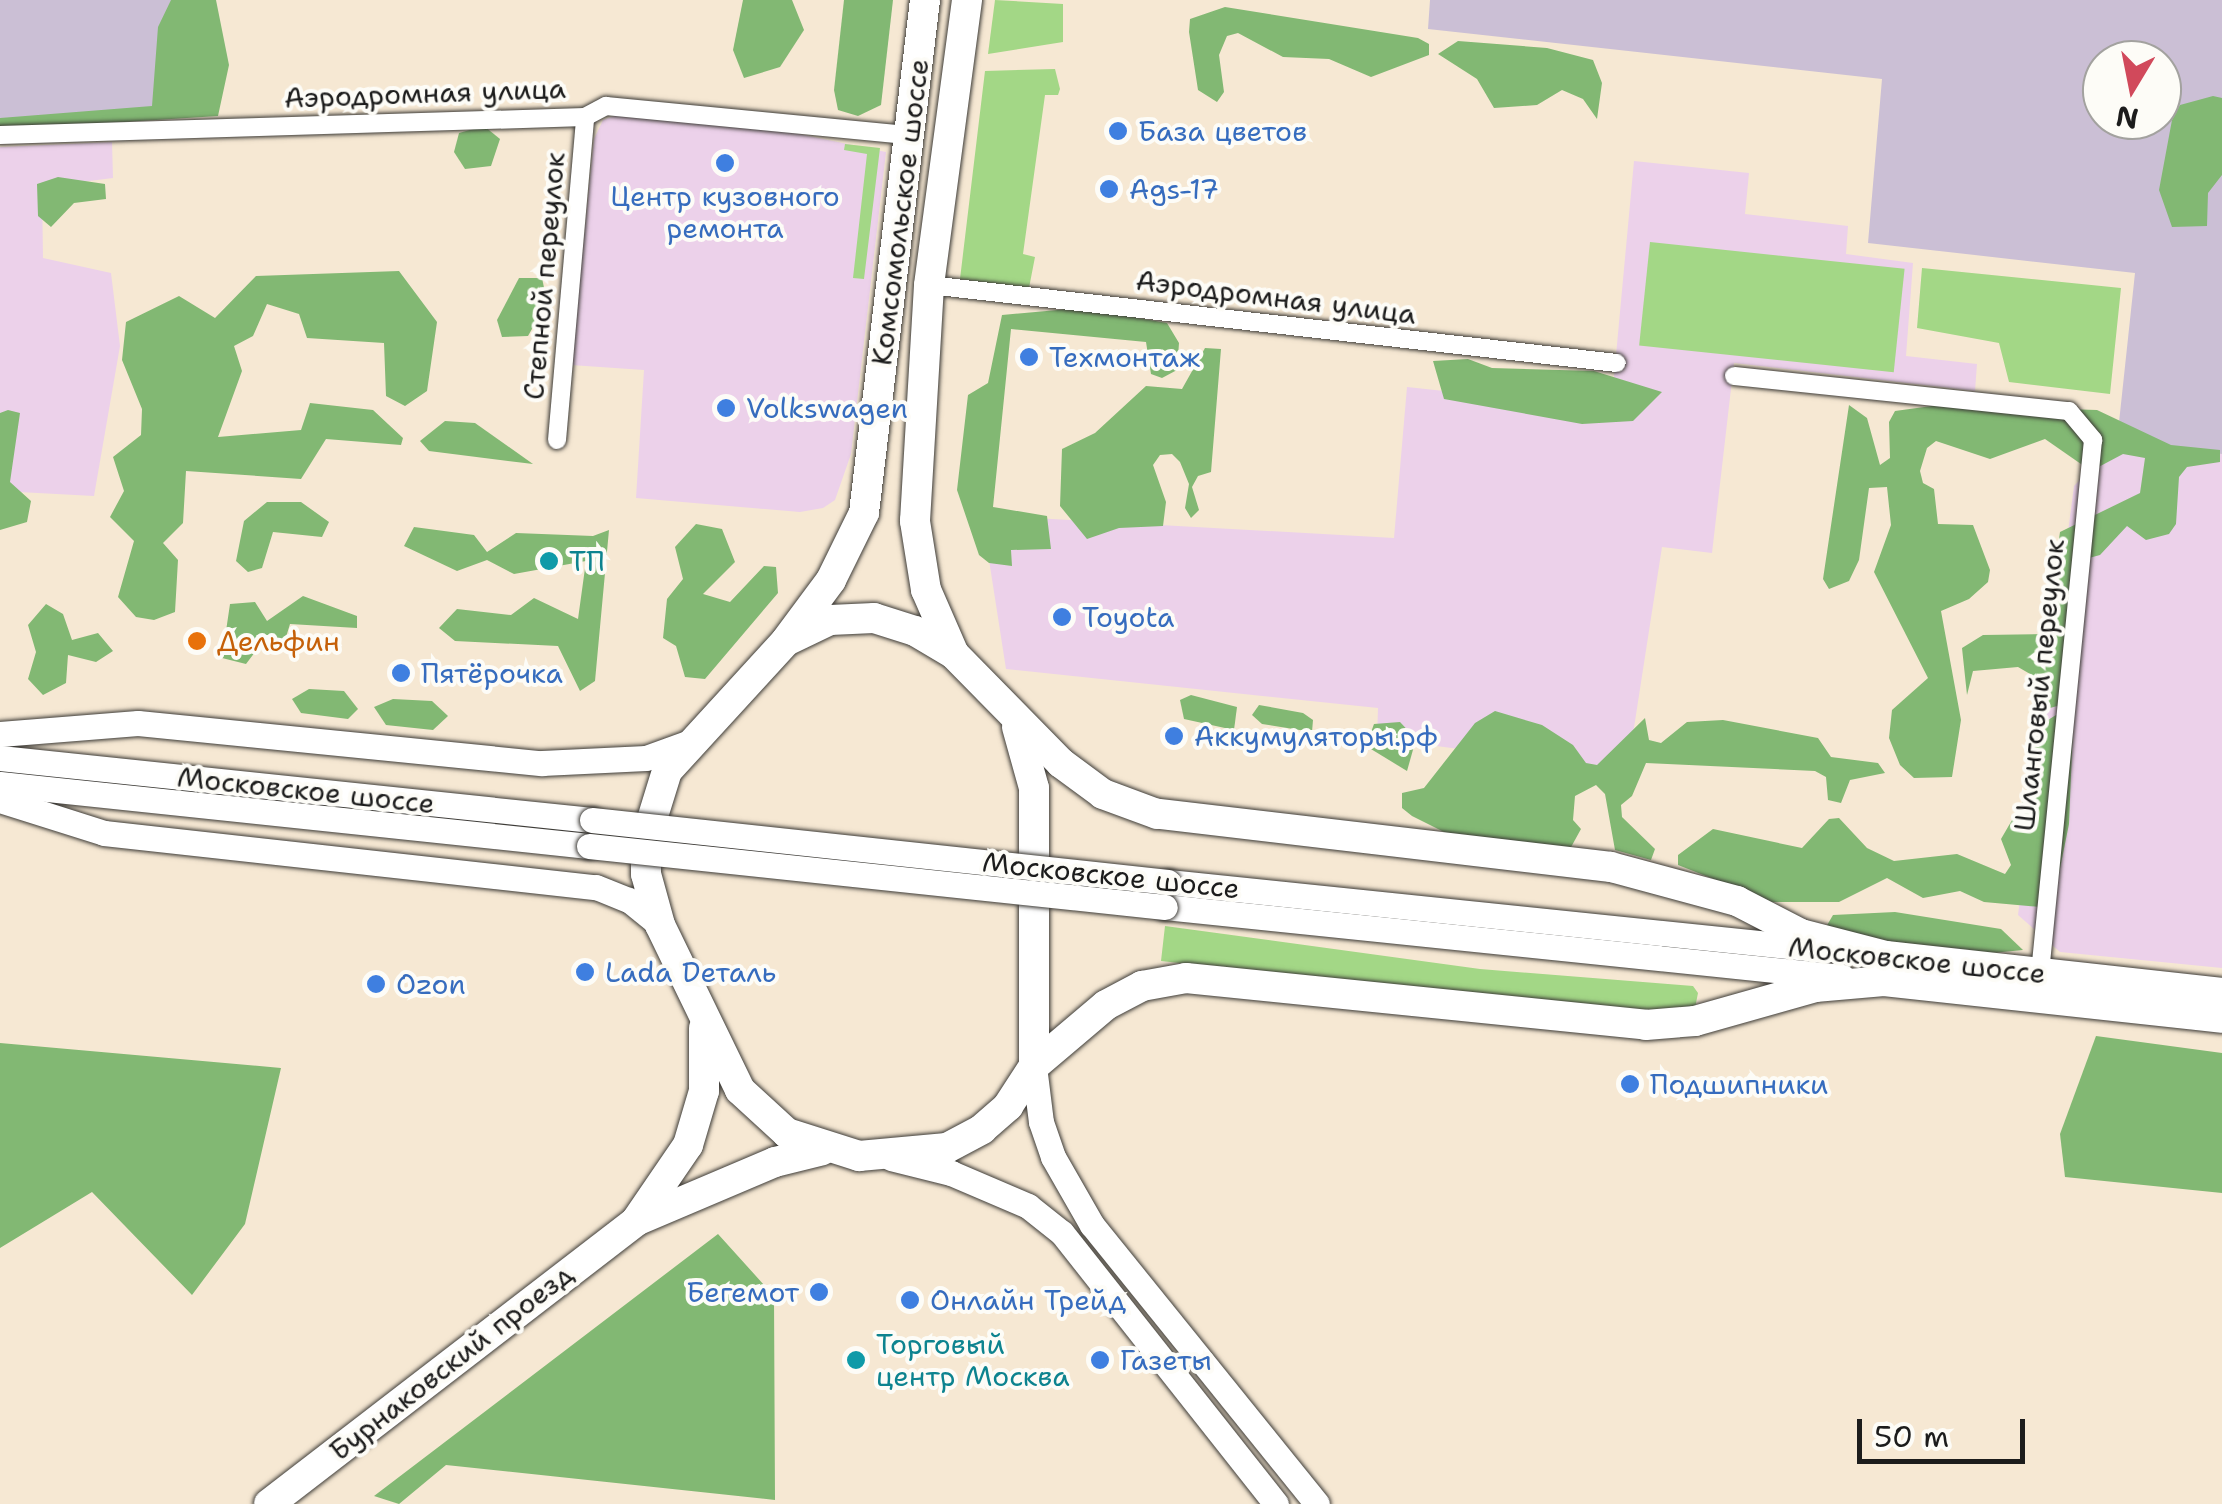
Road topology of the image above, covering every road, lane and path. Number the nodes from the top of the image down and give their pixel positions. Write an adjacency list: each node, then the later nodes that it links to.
1 (925, 0): 5 (main road, Комсомольское шоссе)
2 (967, 0): 6 (main road, Комсомольское шоссе)
3 (585, 116): 4 (street, Аэродромная улица); 5 (street, Аэродромная улица); 9 (street, Степной переулок)
4 (0, 135)
5 (907, 136): 10 (main road, Комсомольское шоссе)
6 (928, 285): 7 (street, Аэродромная улица); 11 (main road, Комсомольское шоссе)
7 (1617, 363)
8 (1734, 376): 21 (street, Шланговый переулок)
9 (557, 440)
10 (786, 641): 11 (main road); 14 (main road)
11 (954, 654): 12 (main road)
12 (1012, 715): 20 (main road); 25 (main road)
13 (0, 734): 14 (main road)
14 (690, 742): 19 (main road)
15 (0, 758): 18 (main road, Московское шоссе, bridge)
16 (0, 784): 18 (main road, Московское шоссе, bridge)
17 (0, 800): 19 (main road)
18 (1167, 894): 20 (main road, Московское шоссе)
19 (660, 925): 24 (main road)
20 (1885, 969): 21 (main road, Московское шоссе); 23 (main road, Московское шоссе); 25 (main road)
21 (2040, 973): 22 (main road, Московское шоссе)
22 (2222, 992)
23 (2222, 1018)
24 (704, 1028): 26 (main road); 28 (main road)
25 (1034, 1066): 27 (main road); 31 (main road)
26 (824, 1150): 27 (main road); 28 (main road)
27 (890, 1158): 30 (main road)
28 (636, 1221): 29 (main road, Бурнаковский проезд)
29 (269, 1504)
30 (1276, 1504)
31 (1317, 1504)

